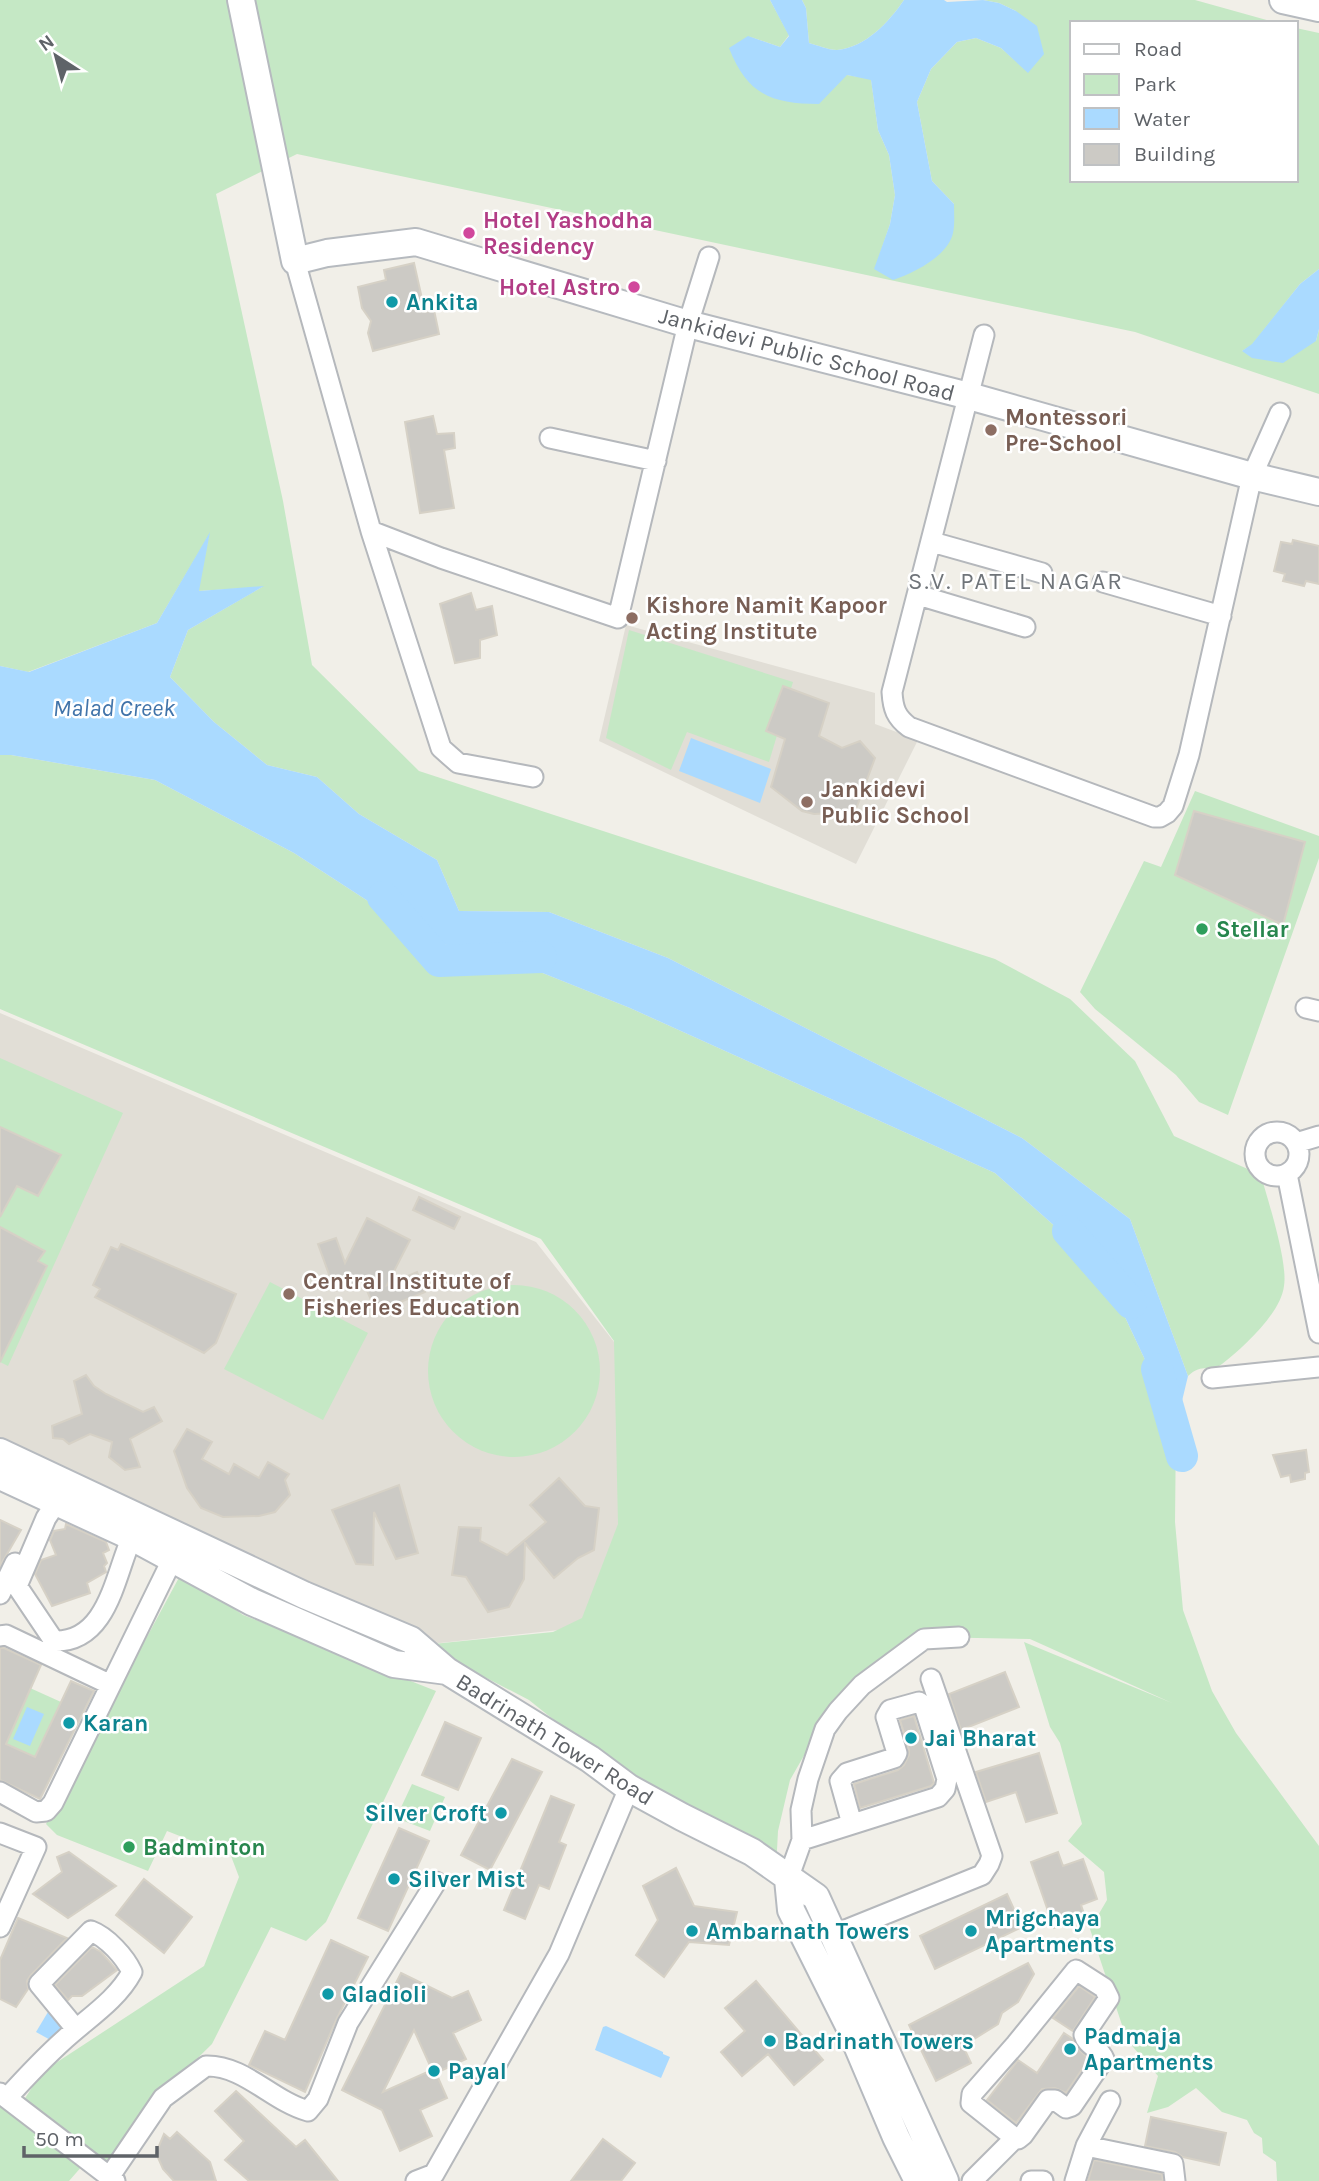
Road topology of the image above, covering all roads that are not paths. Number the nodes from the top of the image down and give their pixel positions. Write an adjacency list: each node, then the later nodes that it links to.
1 (241, 0): 5 (street)
2 (1283, 0): 3 (street)
3 (1319, 8)
4 (709, 257): 6 (street)
5 (295, 261): 6 (street, Jankidevi Public School Road); 14 (street)
6 (688, 324): 8 (street, Jankidevi Public School Road); 11 (street)
7 (985, 335): 8 (street)
8 (969, 396): 12 (street, Jankidevi Public School Road); 15 (street)
9 (1280, 413): 12 (street)
10 (550, 438): 11 (street)
11 (656, 461): 14 (street)
12 (1252, 476): 13 (street, Jankidevi Public School Road); 19 (street)
13 (1319, 492)
14 (372, 531): 21 (street)
15 (932, 542): 16 (street); 18 (street)
16 (1042, 573)
17 (1103, 582): 19 (street)
18 (918, 595): 19 (street); 20 (street)
19 (1221, 616)
20 (1026, 627)
21 (533, 777)
22 (1319, 1136): 23 (street)
23 (1296, 1143): 24 (street); 24 (street)
24 (1287, 1174): 25 (street)
25 (1319, 1333)
26 (1319, 1367): 27 (street)
27 (1212, 1378)
28 (0, 1452): 37 (street)
29 (0, 1476): 30 (street, Badrinath Tower Road)
30 (49, 1506): 31 (street, Badrinath Tower Road); 31 (street); 33 (street)
31 (129, 1543): 32 (street, Badrinath Tower Road)
32 (172, 1560): 37 (street, Badrinath Tower Road); 39 (street)
33 (7, 1562): 34 (street)
34 (0, 1594)
35 (0, 1636): 39 (street)
36 (959, 1637): 44 (street)
37 (447, 1671): 40 (street, Badrinath Tower Road)
38 (931, 1679): 49 (street)
39 (109, 1684): 41 (street)
40 (629, 1788): 45 (street, Badrinath Tower Road); 56 (street)
41 (0, 1793)
42 (852, 1824): 42 (street); 44 (street)
43 (0, 1833): 47 (street)
44 (802, 1840): 45 (street)
45 (788, 1879): 49 (street, Badrinath Tower Road); 57 (street)
46 (436, 1882): 55 (street)
47 (5, 1901): 48 (street)
48 (0, 1927)
49 (834, 1937): 58 (street, Badrinath Tower Road)
50 (76, 2029): 50 (street); 51 (street)
51 (3, 2095): 55 (street)
52 (1110, 2101): 54 (street)
53 (1015, 2138): 53 (street); 59 (street)
54 (1086, 2146): 62 (street); 63 (street)
55 (113, 2178)
56 (416, 2181)
57 (918, 2181)
58 (945, 2181)
59 (972, 2181)
60 (1031, 2181): 61 (street)
61 (1044, 2181)
62 (1075, 2181)
63 (1175, 2181)

